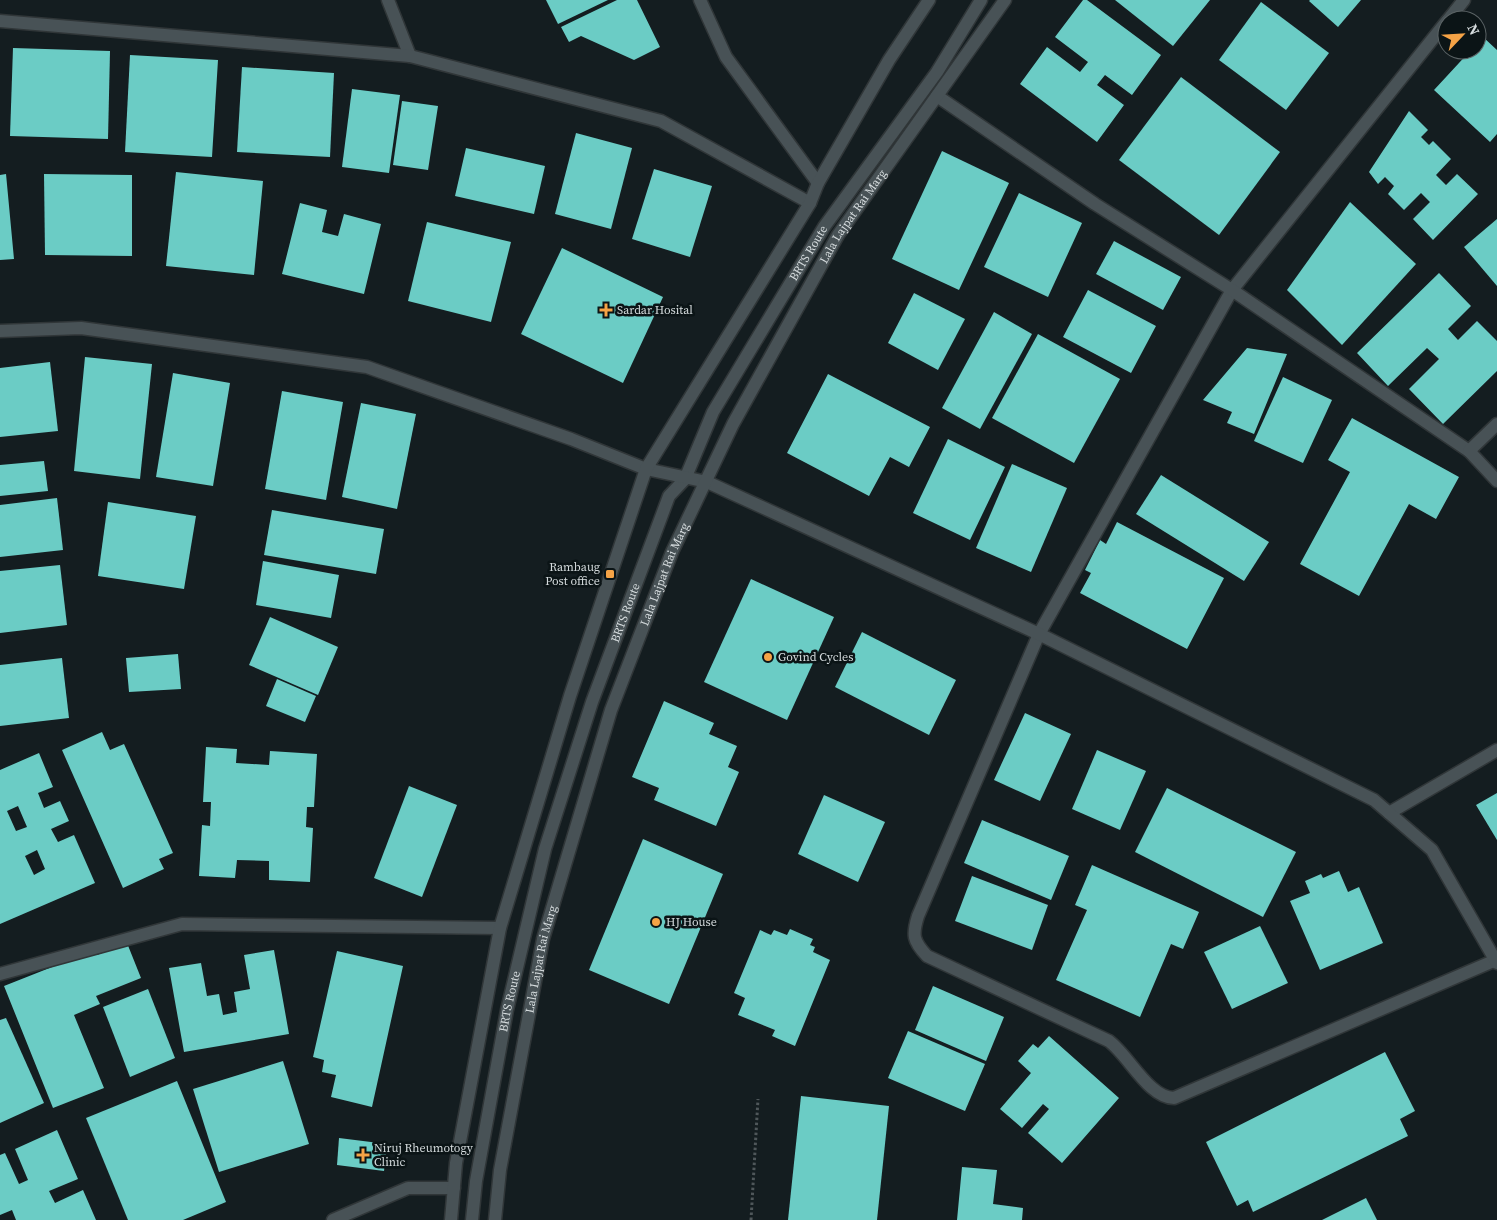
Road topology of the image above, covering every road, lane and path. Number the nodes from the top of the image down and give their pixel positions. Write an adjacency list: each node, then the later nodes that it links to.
1 (388, 0): 10 (street)
2 (700, 0): 12 (street)
3 (928, 0): 12 (street)
4 (981, 0): 19 (street, BRTS Route)
5 (1005, 0): 11 (street, Lala Lajpat Rai Marg)
6 (1464, 0): 7 (street)
7 (1456, 10)
8 (0, 21): 10 (street)
9 (1437, 35): 14 (street)
10 (410, 56): 13 (street)
11 (937, 96): 14 (street); 21 (street, Lala Lajpat Rai Marg)
12 (818, 183): 13 (street)
13 (810, 203): 18 (street)
14 (1232, 290): 17 (street); 22 (street)
15 (0, 331): 18 (street)
16 (1497, 424): 17 (street)
17 (1469, 451): 20 (street)
18 (646, 469): 19 (street); 25 (street)
19 (685, 478): 21 (street); 32 (street, BRTS Route)
20 (1497, 481)
21 (707, 482): 22 (street); 33 (street, Lala Lajpat Rai Marg)
22 (1039, 634): 24 (street); 26 (street)
23 (1497, 750): 24 (street)
24 (1389, 813): 26 (street)
25 (500, 928): 27 (street); 29 (street)
26 (1496, 961)
27 (0, 974)
28 (758, 1099): 34 (path)
29 (454, 1188): 30 (street); 31 (street)
30 (334, 1220)
31 (451, 1220)
32 (472, 1220)
33 (496, 1220)
34 (751, 1220)

